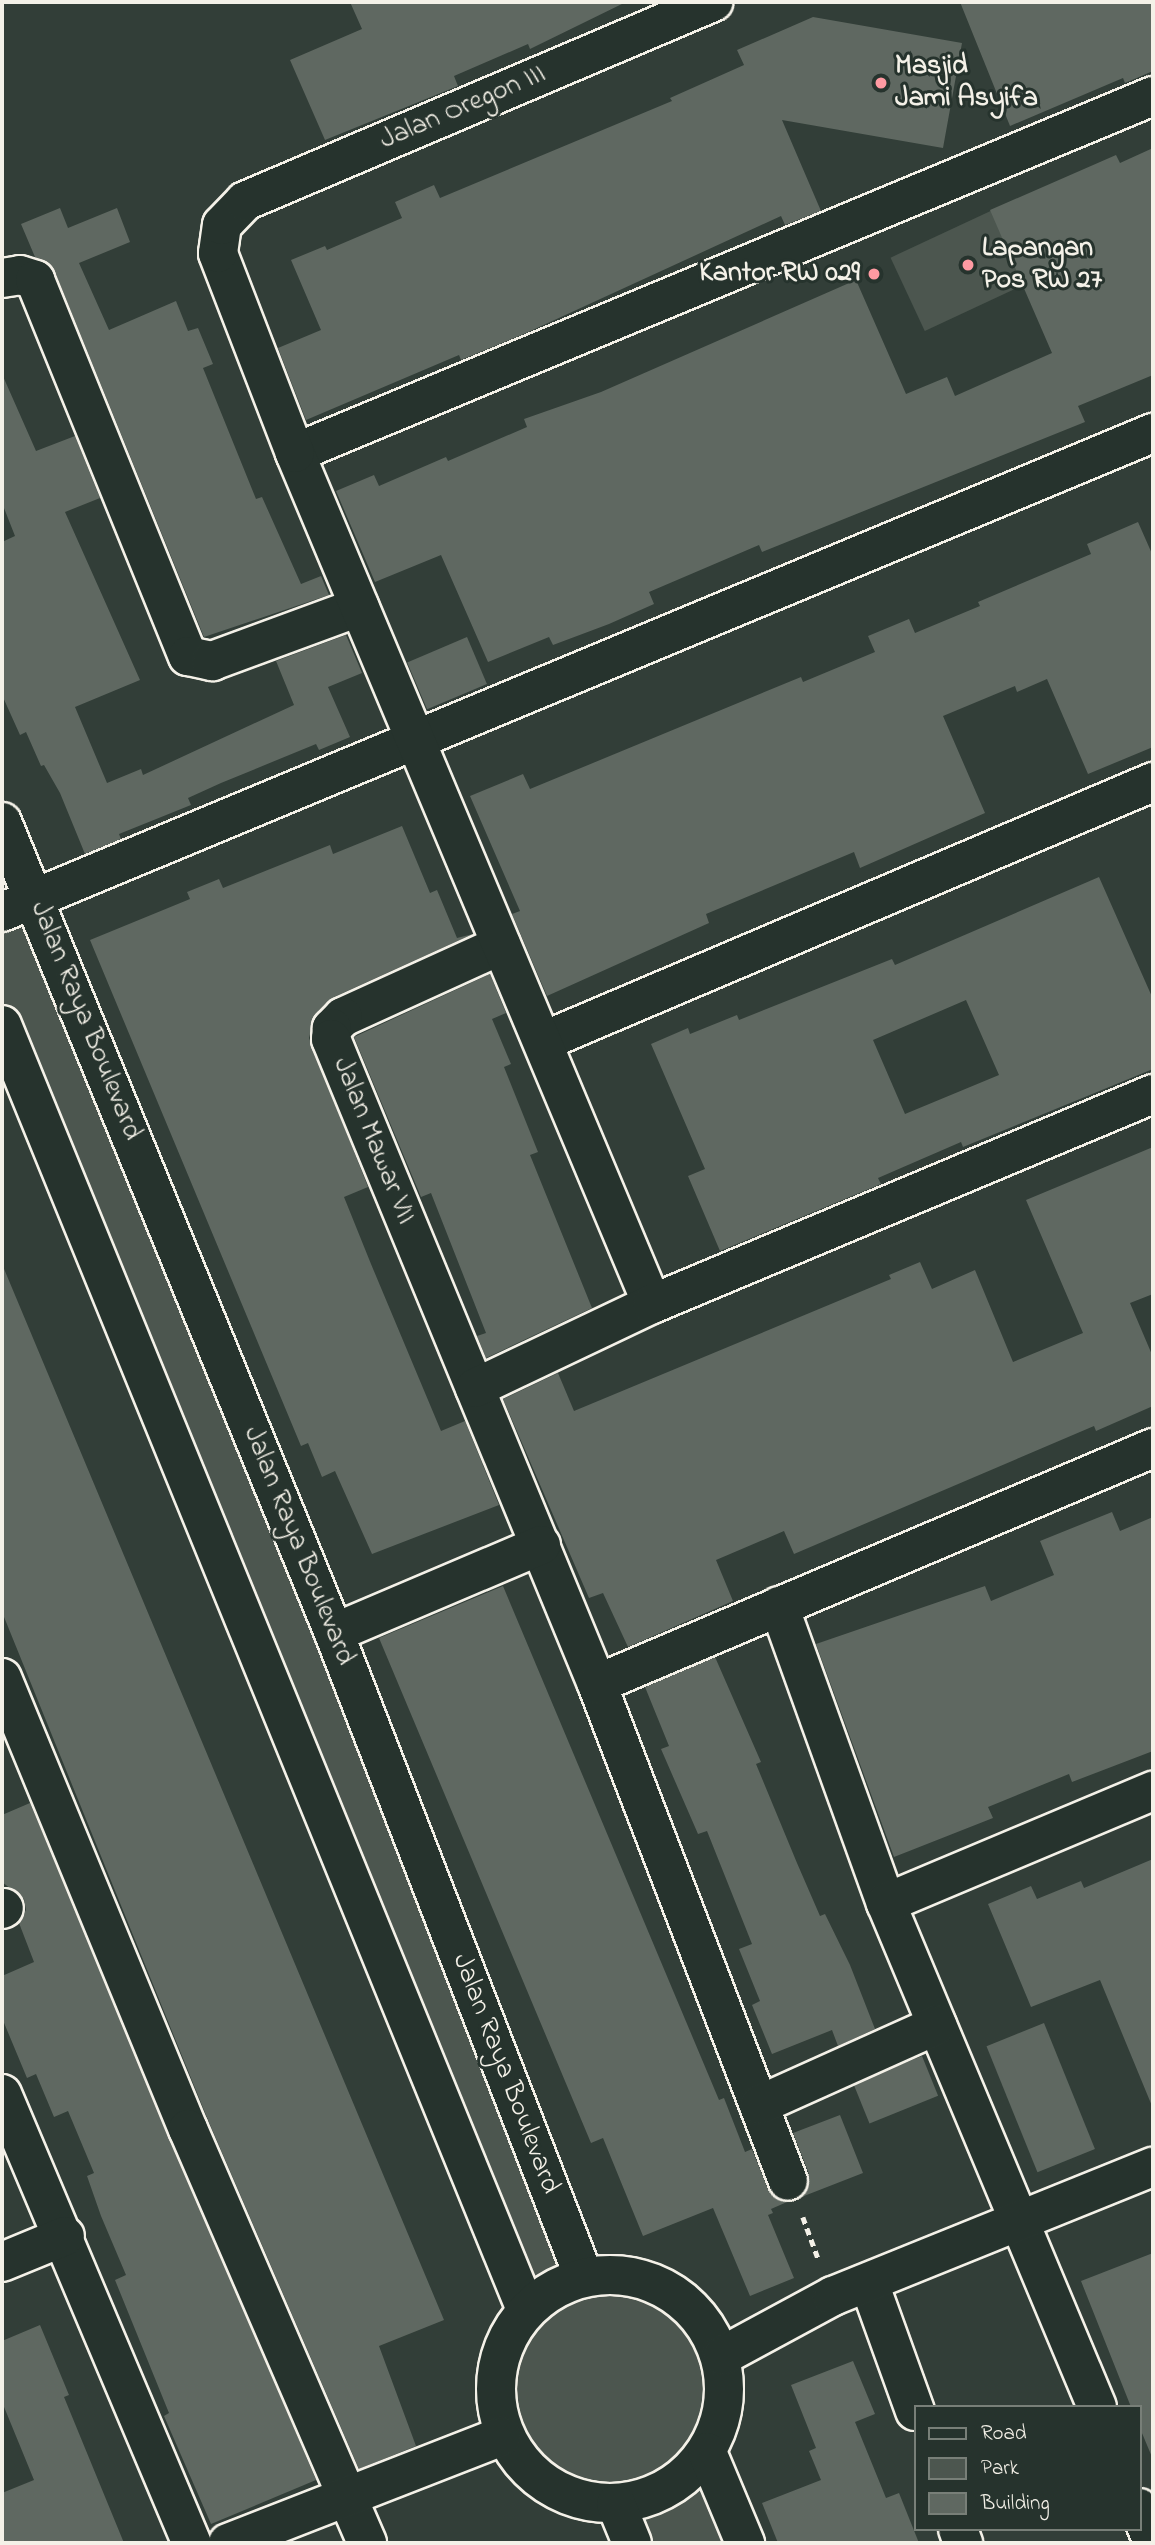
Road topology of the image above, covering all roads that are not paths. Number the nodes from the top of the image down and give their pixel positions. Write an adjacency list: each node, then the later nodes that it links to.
1 (713, 2): 5 (street, Jalan Oregon III)
2 (1153, 96): 5 (street)
3 (2, 278): 6 (street)
4 (1153, 433): 7 (street)
5 (295, 453): 6 (street)
6 (359, 607): 7 (street)
7 (414, 738): 10 (street); 11 (street)
8 (1153, 782): 13 (street)
9 (2, 822): 10 (street, Jalan Raya Boulevard)
10 (18, 905): 20 (street, Jalan Raya Boulevard)
11 (501, 945): 13 (street); 16 (street, Jalan Mawar VII)
12 (2, 1025): 35 (street)
13 (544, 1041): 15 (street)
14 (1153, 1094): 15 (street)
15 (652, 1304): 16 (street)
16 (475, 1388): 18 (street)
17 (1153, 1448): 19 (street)
18 (541, 1545): 20 (street); 22 (street)
19 (779, 1606): 22 (street); 24 (street)
20 (334, 1633): 33 (street, Jalan Raya Boulevard)
21 (2, 1678): 41 (street)
22 (597, 1684): 27 (street)
23 (1153, 1791): 24 (street)
24 (886, 1903): 25 (street)
25 (937, 2025): 27 (street); 30 (street)
26 (2, 2094): 31 (street)
27 (760, 2105): 29 (street)
28 (1153, 2167): 30 (street)
29 (789, 2180)
30 (1021, 2222): 34 (street); 37 (street)
31 (65, 2236): 32 (street); 43 (street)
32 (2, 2262)
33 (583, 2275): 35 (street); 36 (street)
34 (869, 2283): 36 (street); 38 (street)
35 (525, 2306): 39 (street)
36 (722, 2357): 40 (street)
37 (1096, 2405)
38 (914, 2408)
39 (502, 2436): 41 (street); 42 (street)
40 (707, 2452): 42 (street); 47 (street)
41 (347, 2499): 44 (street); 45 (street)
42 (616, 2504): 46 (street)
43 (192, 2543)
44 (228, 2543)
45 (367, 2543)
46 (632, 2543)
47 (745, 2543)

